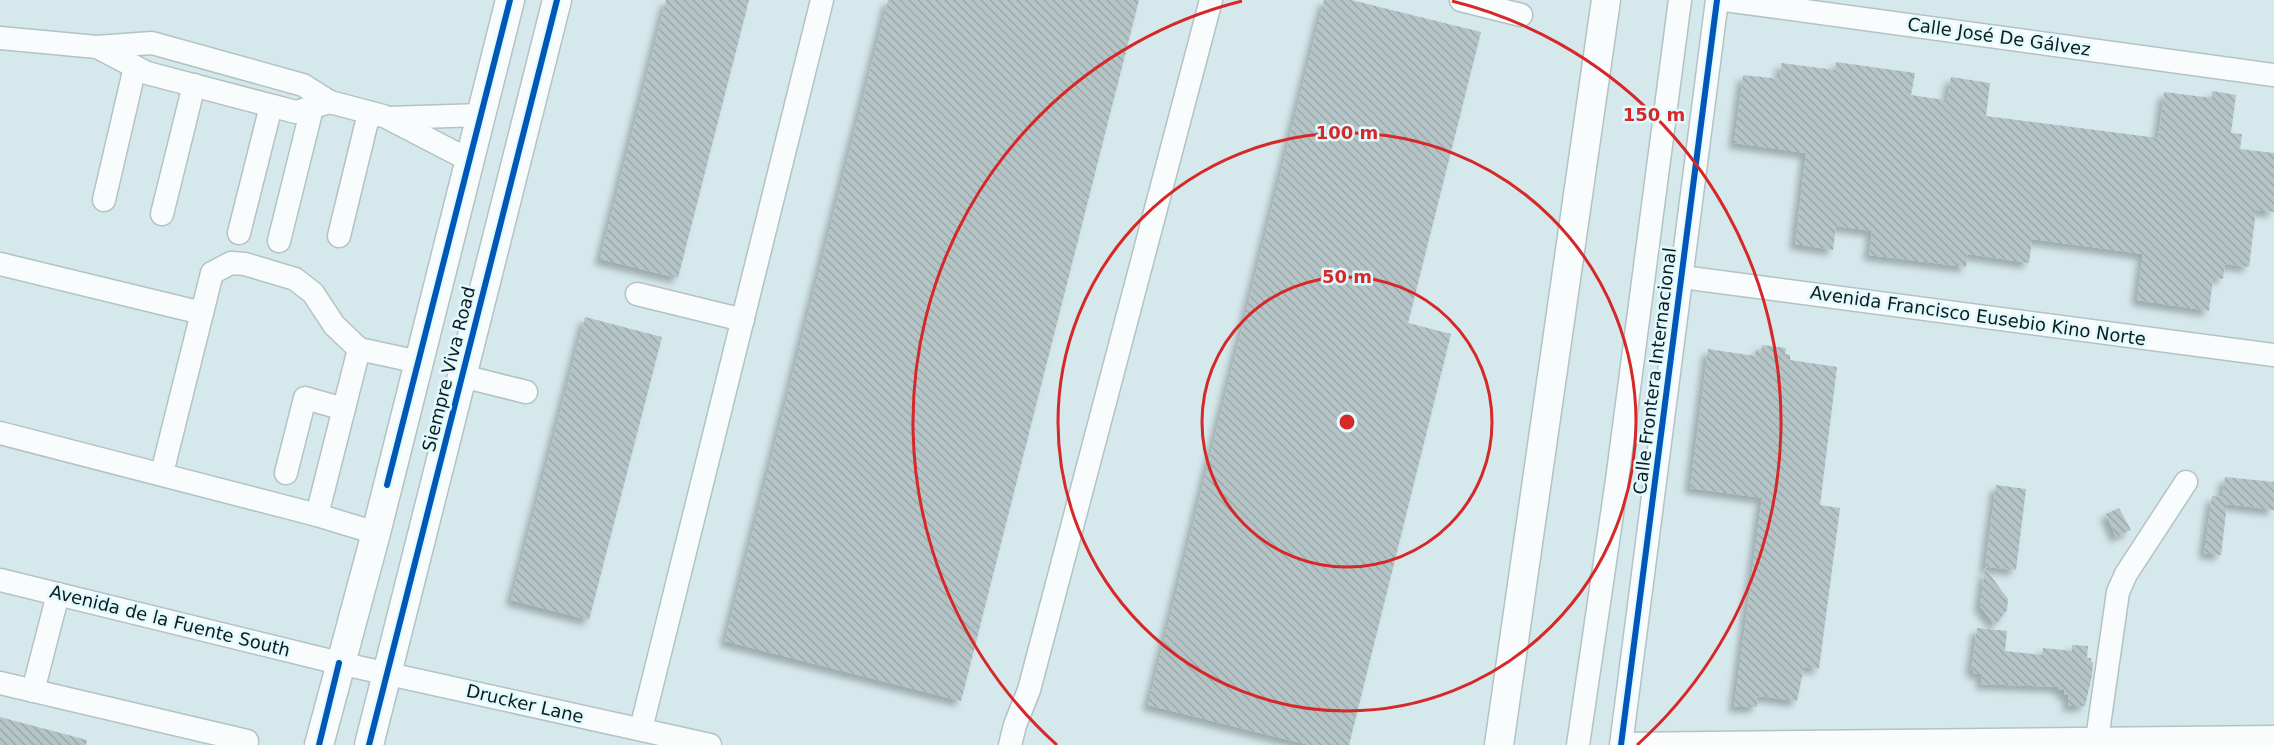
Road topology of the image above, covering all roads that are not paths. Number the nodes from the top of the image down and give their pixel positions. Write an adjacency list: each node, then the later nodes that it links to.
1 (510, 0): 20 (main road, Siempre Viva Road)
2 (557, 0): 35 (main road, Siempre Viva Road)
3 (822, 0): 31 (street)
4 (1211, 0): 58 (street)
5 (1461, 0): 11 (street)
6 (1586, 0): 59 (main road)
7 (1606, 0): 60 (main road)
8 (1680, 0): 61 (street)
9 (1718, 0): 28 (street, Calle Frontera Internacional)
10 (1725, 0): 15 (street, Calle José De Gálvez)
11 (1521, 15)
12 (0, 38): 13 (street)
13 (97, 47): 14 (street); 17 (street)
14 (135, 67): 16 (street); 22 (street)
15 (2274, 75)
16 (194, 86): 18 (street); 23 (street)
17 (321, 105): 18 (street); 19 (street); 26 (street)
18 (271, 106): 24 (street)
19 (379, 115): 20 (street); 21 (street); 25 (street)
20 (481, 115): 21 (main road, Siempre Viva Road)
21 (469, 160): 34 (main road, Siempre Viva Road)
22 (104, 200)
23 (162, 214)
24 (239, 234)
25 (339, 236)
26 (279, 241)
27 (0, 264): 30 (street)
28 (1682, 277): 33 (street, Avenida Francisco Eusebio Kino Norte); 54 (street, Calle Frontera Internacional)
29 (637, 294): 31 (street)
30 (202, 313): 32 (street); 39 (street)
31 (743, 320): 50 (street)
32 (359, 349): 34 (street); 37 (street)
33 (2274, 355)
34 (419, 362): 43 (main road, Siempre Viva Road)
35 (462, 376): 36 (street); 47 (main road, Siempre Viva Road)
36 (526, 392)
37 (344, 409): 40 (street); 42 (street)
38 (0, 433): 39 (street)
39 (162, 473): 42 (street)
40 (286, 473)
41 (2186, 482): 52 (street)
42 (317, 515): 43 (street)
43 (375, 532): 46 (main road, Siempre Viva Road)
44 (0, 580): 45 (street, Avenida de la Fuente South)
45 (58, 594): 46 (street, Avenida de la Fuente South); 49 (street)
46 (339, 663): 47 (street, Drucker Lane); 55 (main road, Siempre Viva Road)
47 (387, 673): 50 (street, Drucker Lane); 56 (main road, Siempre Viva Road)
48 (0, 683): 49 (street)
49 (33, 691): 53 (street)
50 (641, 729): 57 (street, Drucker Lane)
51 (2274, 737): 52 (street)
52 (2097, 739): 54 (street)
53 (247, 741)
54 (1622, 744)
55 (319, 745)
56 (369, 745)
57 (710, 745)
58 (1010, 745)
59 (1480, 745)
60 (1499, 745)
61 (1578, 745)

